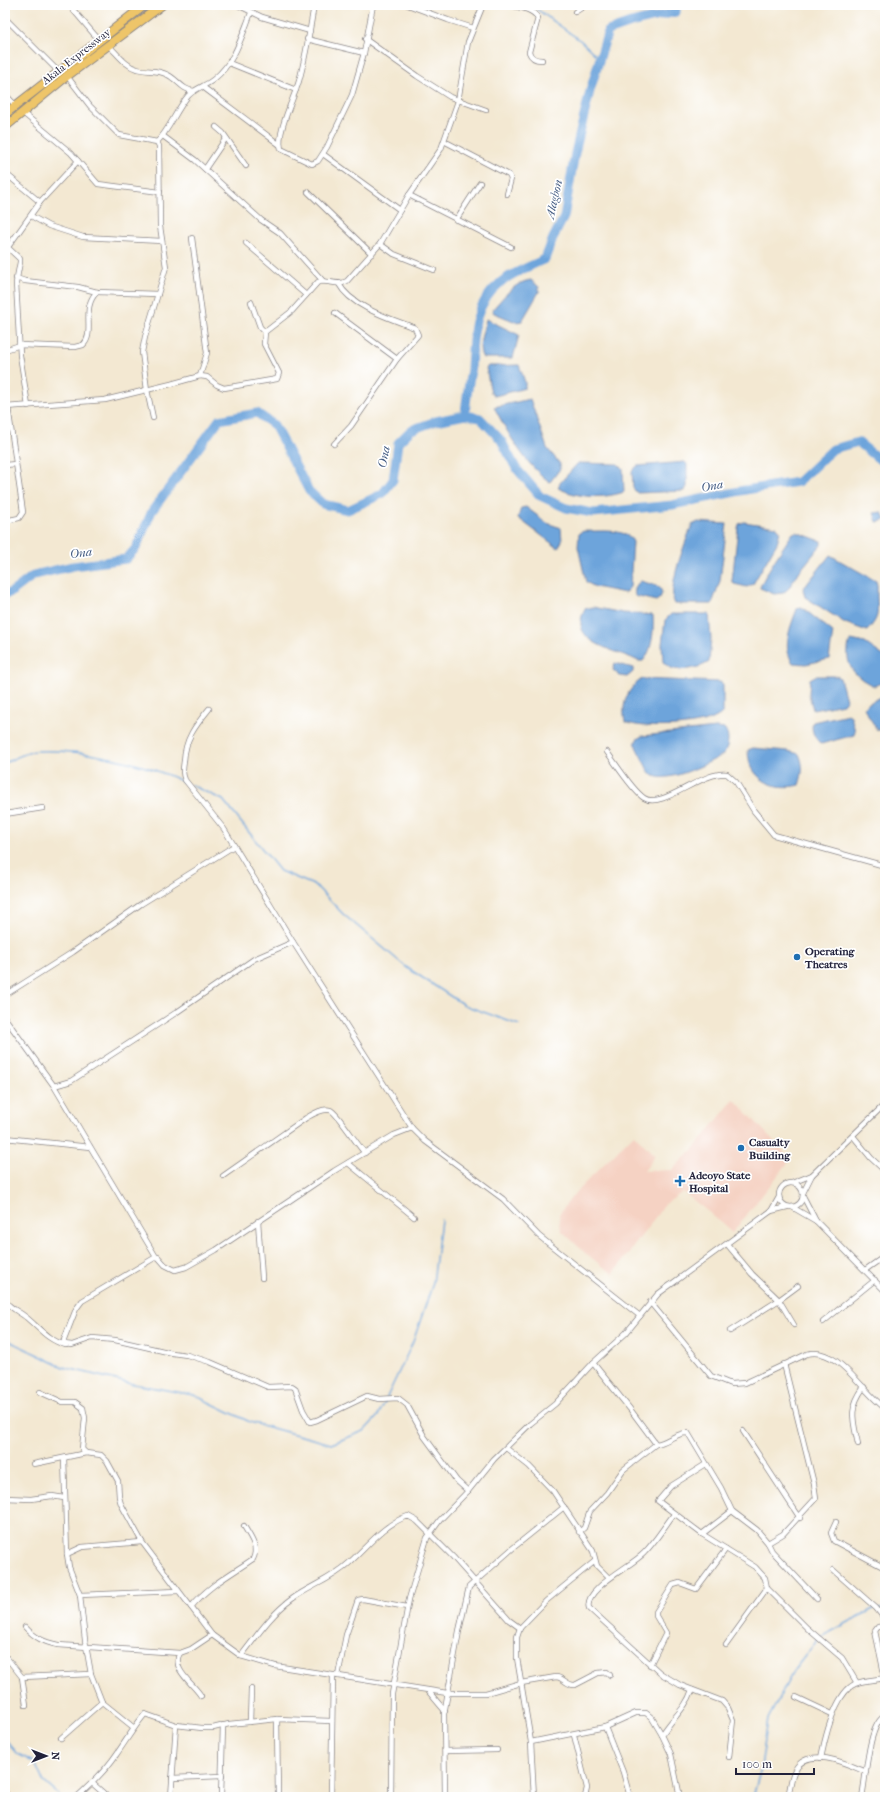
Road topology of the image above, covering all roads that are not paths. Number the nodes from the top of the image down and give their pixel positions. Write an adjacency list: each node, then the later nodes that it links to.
1 (69, 5): 18 (street)
2 (145, 5): 18 (main road, Akala Expressway)
3 (162, 5): 19 (main road, Akala Expressway)
4 (238, 5): 12 (street)
5 (314, 5): 15 (street)
6 (372, 5): 17 (street)
7 (408, 5): 14 (street)
8 (483, 5): 14 (street)
9 (509, 5): 21 (street)
10 (586, 5): 11 (street)
11 (575, 12)
12 (251, 13): 15 (street); 22 (street)
13 (5, 18): 23 (street)
14 (473, 28): 31 (street)
15 (310, 31): 16 (street)
16 (307, 39): 20 (street); 27 (street)
17 (365, 39): 20 (street); 31 (street)
18 (99, 40): 23 (main road, Akala Expressway)
19 (108, 45): 24 (main road, Akala Expressway); 28 (street)
20 (364, 53): 43 (street)
21 (542, 60)
22 (229, 63): 25 (street); 27 (street)
23 (59, 72): 26 (main road, Akala Expressway)
24 (67, 76): 30 (main road, Akala Expressway); 41 (street)
25 (203, 87): 28 (street); 42 (street)
26 (38, 89): 30 (main road); 32 (main road, Akala Expressway)
27 (296, 90): 42 (street)
28 (194, 91): 38 (street)
29 (5, 94): 32 (street)
30 (43, 97): 34 (main road, Akala Expressway)
31 (458, 101): 33 (street); 40 (street)
32 (16, 106): 35 (main road, Akala Expressway)
33 (486, 110)
34 (22, 113): 36 (main road, Akala Expressway); 44 (street)
35 (5, 114)
36 (5, 126)
37 (216, 127): 39 (street)
38 (163, 136): 41 (street); 46 (street)
39 (226, 138): 45 (street); 46 (street)
40 (444, 141): 51 (street); 52 (street)
41 (157, 142): 49 (street)
42 (280, 145): 43 (street)
43 (323, 154): 54 (street)
44 (78, 161): 49 (street); 53 (street)
45 (246, 166)
46 (205, 169): 66 (street)
47 (5, 173): 53 (street)
48 (480, 183): 56 (street)
49 (160, 192): 58 (street)
50 (308, 192): 63 (street)
51 (507, 194)
52 (409, 195): 54 (street); 56 (street)
53 (40, 202): 55 (street)
54 (400, 210): 60 (street)
55 (30, 216): 58 (street); 61 (street)
56 (456, 220): 62 (street)
57 (192, 238): 77 (street)
58 (162, 241): 69 (street)
59 (246, 243): 70 (street)
60 (380, 244): 63 (street); 64 (street)
61 (6, 246): 65 (street)
62 (511, 247)
63 (372, 254): 67 (street)
64 (434, 270)
65 (16, 278): 68 (street); 74 (street)
66 (323, 281): 67 (street); 70 (street)
67 (339, 284): 76 (street)
68 (97, 292): 69 (street); 74 (street)
69 (158, 294): 78 (street)
70 (306, 295): 73 (street)
71 (252, 302): 73 (street)
72 (335, 313): 76 (street)
73 (265, 332): 77 (street)
74 (20, 345): 75 (street); 79 (street)
75 (5, 350)
76 (397, 359): 82 (street)
77 (200, 376): 78 (street)
78 (147, 390): 79 (street); 81 (street)
79 (28, 406): 80 (street)
80 (7, 407): 83 (street)
81 (153, 418)
82 (334, 444)
83 (16, 464): 84 (street); 85 (street)
84 (5, 465)
85 (5, 521)
86 (209, 709): 90 (street)
87 (607, 752): 91 (street)
88 (43, 808): 89 (street)
89 (5, 814)
90 (234, 846): 92 (street); 93 (street)
91 (885, 866)
92 (293, 942): 95 (street); 97 (street)
93 (5, 994)
94 (5, 1018): 95 (street)
95 (54, 1086): 100 (street)
96 (885, 1104): 98 (street)
97 (412, 1128): 101 (street); 125 (street)
98 (853, 1136): 103 (street); 104 (street)
99 (5, 1138): 100 (street)
100 (90, 1147): 116 (street)
101 (365, 1153): 102 (street); 105 (street)
102 (348, 1163): 111 (street); 112 (street)
103 (885, 1171)
104 (812, 1175): 106 (street); 107 (street)
105 (223, 1176)
106 (792, 1183): 107 (street); 108 (street)
107 (803, 1194): 109 (street); 113 (street)
108 (779, 1197): 109 (street); 110 (street)
109 (789, 1207): 110 (street); 113 (street)
110 (771, 1211): 114 (street)
111 (414, 1217)
112 (258, 1221): 116 (street); 118 (street)
113 (816, 1221): 117 (street)
114 (727, 1244): 122 (street); 124 (street)
115 (885, 1256): 117 (street)
116 (156, 1257): 129 (street)
117 (865, 1270): 119 (street)
118 (262, 1278)
119 (875, 1280): 121 (street); 126 (street)
120 (798, 1286): 122 (street)
121 (885, 1290)
122 (779, 1300): 127 (street); 128 (street)
123 (5, 1301): 129 (street)
124 (650, 1302): 125 (street); 131 (street)
125 (640, 1316): 130 (street)
126 (823, 1322)
127 (794, 1325)
128 (730, 1331)
129 (66, 1345): 143 (street)
130 (593, 1364): 136 (street); 138 (street)
131 (784, 1364): 132 (street); 149 (street)
132 (864, 1387): 134 (street); 137 (street)
133 (40, 1392): 139 (street)
134 (885, 1408)
135 (743, 1431): 149 (street)
136 (656, 1444): 142 (street); 152 (street)
137 (858, 1444)
138 (506, 1448): 143 (street); 146 (street)
139 (86, 1453): 140 (street); 155 (street)
140 (64, 1458): 141 (street); 145 (street)
141 (34, 1464)
142 (706, 1464): 147 (street); 148 (street)
143 (468, 1491): 153 (street)
144 (5, 1498): 145 (street)
145 (64, 1498): 158 (street)
146 (564, 1507): 152 (street); 163 (street)
147 (732, 1511): 154 (street); 156 (street)
148 (674, 1514): 154 (street); 162 (street)
149 (800, 1518): 156 (street)
150 (836, 1522): 160 (street)
151 (244, 1526): 168 (street)
152 (579, 1532): 159 (street)
153 (430, 1534): 163 (street); 169 (street); 178 (street)
154 (702, 1534): 157 (street)
155 (142, 1542): 158 (street); 165 (street)
156 (768, 1543): 167 (street)
157 (726, 1549): 164 (street); 180 (street)
158 (67, 1554): 166 (street)
159 (595, 1561): 162 (street); 173 (street)
160 (885, 1568)
161 (833, 1570): 170 (street)
162 (609, 1578): 180 (street)
163 (474, 1581): 173 (street); 192 (street)
164 (767, 1588): 175 (street); 187 (street)
165 (178, 1591): 166 (street); 168 (street)
166 (80, 1595): 176 (street)
167 (817, 1599)
168 (191, 1607): 174 (street)
169 (407, 1607): 183 (street); 188 (street)
170 (885, 1619)
171 (885, 1626): 185 (street)
172 (25, 1627): 176 (street)
173 (520, 1628): 186 (street)
174 (212, 1635): 177 (street); 178 (street)
175 (726, 1645)
176 (86, 1648): 177 (street); 181 (street)
177 (180, 1653): 193 (street)
178 (241, 1656): 183 (street)
179 (6, 1657): 184 (street)
180 (650, 1665): 190 (street)
181 (92, 1674): 184 (street); 195 (street)
182 (610, 1675): 186 (street)
183 (335, 1676): 188 (street); 201 (street)
184 (22, 1677): 196 (street)
185 (885, 1678): 187 (street)
186 (521, 1683): 192 (street); 212 (street)
187 (857, 1683): 198 (street)
188 (393, 1685): 191 (street); 230 (street)
189 (250, 1689): 202 (street)
190 (692, 1690): 206 (street); 215 (street)
191 (429, 1692): 192 (street); 197 (street)
192 (448, 1693): 197 (street)
193 (201, 1696)
194 (796, 1697): 198 (street)
195 (102, 1702): 207 (street); 211 (street)
196 (26, 1705)
197 (444, 1711): 214 (street)
198 (832, 1714): 216 (street)
199 (885, 1716): 217 (street)
200 (277, 1719): 201 (street); 202 (street); 228 (street)
201 (332, 1721): 229 (street)
202 (250, 1722): 204 (street)
203 (176, 1725): 204 (street); 207 (street); 219 (street)
204 (223, 1725): 218 (street)
205 (656, 1726): 206 (street); 208 (street); 210 (street)
206 (666, 1727): 210 (street)
207 (133, 1728): 220 (street)
208 (605, 1728): 209 (street); 233 (street)
209 (574, 1735): 212 (street); 222 (street)
210 (662, 1735): 234 (street)
211 (61, 1738)
212 (531, 1742): 232 (street)
213 (497, 1750): 214 (street)
214 (444, 1751): 231 (street)
215 (729, 1757)
216 (821, 1758): 217 (street); 235 (street)
217 (866, 1772): 236 (street)
218 (222, 1776): 219 (street); 227 (street)
219 (172, 1778): 226 (street)
220 (92, 1783): 224 (street); 225 (street)
221 (5, 1792): 223 (street)
222 (586, 1796)
223 (9, 1797)
224 (77, 1797)
225 (108, 1797)
226 (171, 1797)
227 (221, 1797)
228 (278, 1797)
229 (331, 1797)
230 (391, 1797)
231 (445, 1797)
232 (534, 1797)
233 (630, 1797)
234 (680, 1797)
235 (788, 1797)
236 (862, 1797)

